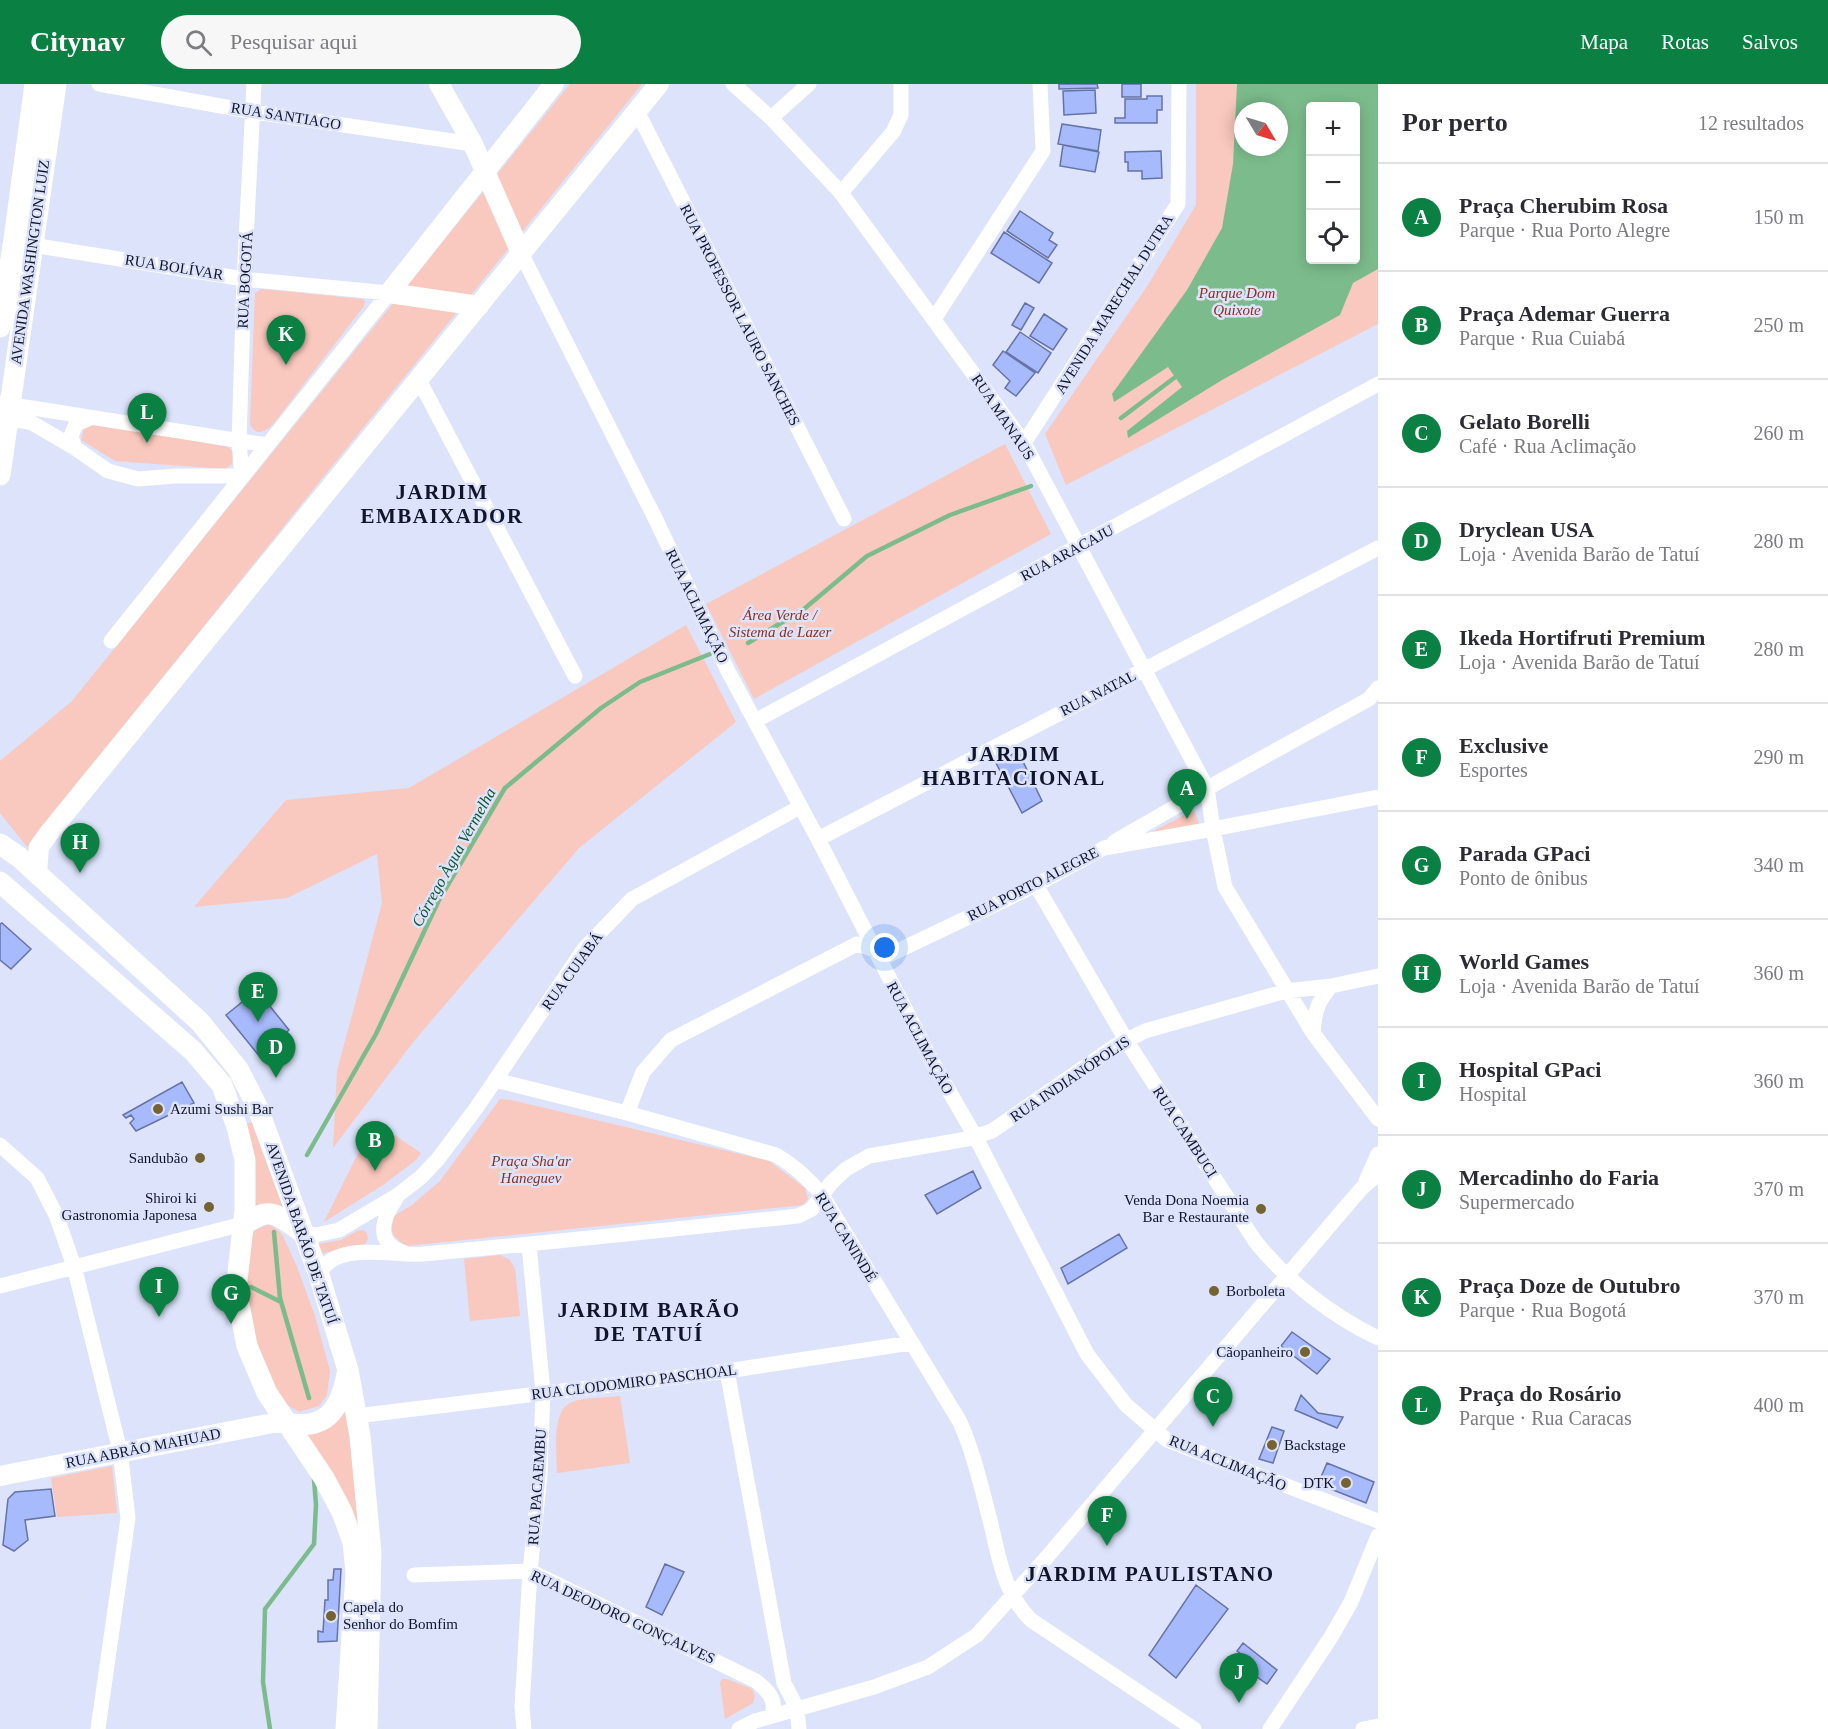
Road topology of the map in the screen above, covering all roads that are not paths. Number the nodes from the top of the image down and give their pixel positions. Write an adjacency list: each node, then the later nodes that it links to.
1 (35, 84): 19 (main road, AVENIDA WASHINGTON LUIZ)
2 (56, 84): 19 (main road, AVENIDA WASHINGTON LUIZ)
3 (99, 84): 14 (street, RUA SANTIAGO)
4 (255, 84): 14 (street, RUA BOGOTÁ)
5 (439, 84): 16 (street)
6 (554, 84): 17 (street)
7 (659, 84): 13 (street)
8 (733, 84): 15 (street, RUA MANAUS)
9 (808, 84): 15 (street)
10 (901, 84): 18 (street)
11 (1041, 84): 24 (street)
12 (1179, 84): 32 (street, AVENIDA MARECHAL DUTRA)
13 (637, 111): 20 (street); 39 (street, RUA PROFESSOR LAURO SANCHES)
14 (254, 112): 16 (street, RUA SANTIAGO); 21 (street, RUA BOGOTÁ)
15 (771, 118): 18 (street, RUA MANAUS)
16 (473, 144): 17 (street)
17 (485, 171): 20 (street); 22 (street)
18 (841, 193): 24 (street, RUA MANAUS)
19 (16, 241): 21 (street, RUA BOLÍVAR); 25 (main road, AVENIDA WASHINGTON LUIZ); 28 (main road, AVENIDA WASHINGTON LUIZ)
20 (521, 253): 23 (street); 46 (street, RUA ACLIMAÇÃO)
21 (244, 279): 22 (street, RUA BOLÍVAR); 31 (street, RUA BOGOTÁ)
22 (388, 293): 23 (street); 33 (street)
23 (479, 306): 26 (street)
24 (934, 319): 32 (street, RUA MANAUS)
25 (0, 327)
26 (419, 380): 44 (street); 56 (street)
27 (1378, 384): 40 (street, RUA ARACAJU)
28 (5, 404): 29 (street); 30 (main road, AVENIDA WASHINGTON LUIZ)
29 (90, 418): 31 (street); 34 (street)
30 (6, 428): 34 (street); 35 (main road, AVENIDA WASHINGTON LUIZ)
31 (239, 442): 33 (street); 37 (street, RUA BOGOTÁ)
32 (1024, 443): 40 (street, RUA MANAUS)
33 (267, 445): 37 (street)
34 (75, 448): 36 (street)
35 (0, 475)
36 (217, 475): 37 (street); 38 (street)
37 (242, 476): 38 (street)
38 (219, 505): 42 (street)
39 (844, 519)
40 (1079, 547): 43 (street, RUA MANAUS); 46 (street, RUA ARACAJU)
41 (1378, 548): 43 (street, RUA NATAL)
42 (111, 641)
43 (1144, 669): 47 (street, RUA MANAUS); 52 (street, RUA NATAL)
44 (575, 676)
45 (1378, 688): 47 (street)
46 (756, 721): 49 (street, RUA ACLIMAÇÃO)
47 (1207, 788): 50 (street, RUA MANAUS); 54 (street)
48 (1378, 797): 50 (street, RUA PORTO ALEGRE)
49 (800, 807): 52 (street, RUA ACLIMAÇÃO); 65 (street, RUA CUIABÁ)
50 (1213, 829): 54 (street, RUA PORTO ALEGRE); 62 (street, RUA MANAUS)
51 (0, 837): 55 (main road)
52 (818, 839): 59 (street, RUA ACLIMAÇÃO)
53 (0, 844): 55 (main road, AVENIDA BARÃO DE TATUÍ)
54 (1104, 848): 58 (street, RUA PORTO ALEGRE)
55 (19, 856): 56 (main road, AVENIDA BARÃO DE TATUÍ)
56 (37, 873): 76 (main road, AVENIDA BARÃO DE TATUÍ)
57 (0, 882): 75 (main road, AVENIDA BARÃO DE TATUÍ)
58 (1036, 885): 59 (street, RUA PORTO ALEGRE); 64 (street, RUA CAMBUCI)
59 (872, 948): 66 (street, RUA PORTO ALEGRE); 68 (street, RUA ACLIMAÇÃO)
60 (1378, 976): 61 (street, RUA INDIANÓPOLIS)
61 (1331, 986): 62 (street, RUA INDIANÓPOLIS); 63 (street)
62 (1286, 991): 63 (street, RUA MANAUS); 64 (street, RUA INDIANÓPOLIS)
63 (1313, 1033): 67 (street, RUA MANAUS)
64 (1126, 1040): 68 (street, RUA INDIANÓPOLIS); 81 (street, RUA CAMBUCI)
65 (495, 1080): 66 (street, RUA CANINDÉ); 74 (street, RUA CUIABÁ)
66 (627, 1113): 73 (street, RUA CANINDÉ)
67 (1378, 1119)
68 (975, 1136): 73 (street, RUA INDIANÓPOLIS); 90 (street, RUA ACLIMAÇÃO)
69 (0, 1144): 79 (street)
70 (1378, 1154): 72 (street)
71 (1378, 1174): 72 (street)
72 (1361, 1189): 81 (street)
73 (822, 1195): 77 (street, RUA INDIANÓPOLIS); 84 (street, RUA CANINDÉ)
74 (398, 1196): 76 (street, RUA CUIABÁ); 78 (street, RUA CUIABÁ)
75 (243, 1224): 76 (main road); 79 (street); 89 (main road, AVENIDA BARÃO DE TATUÍ)
76 (303, 1233): 80 (main road, AVENIDA BARÃO DE TATUÍ)
77 (529, 1245): 78 (street, RUA INDIANÓPOLIS); 87 (street, RUA PACAEMBU)
78 (411, 1255): 80 (street, RUA INDIANÓPOLIS)
79 (74, 1266): 82 (street); 91 (street)
80 (319, 1275): 85 (main road, AVENIDA BARÃO DE TATUÍ)
81 (1287, 1277): 83 (street, RUA CAMBUCI); 90 (street)
82 (0, 1286)
83 (1378, 1338)
84 (911, 1343): 86 (street, RUA CLODOMIRO PASCHOAL); 97 (street, RUA CANINDÉ)
85 (348, 1370): 88 (main road, AVENIDA BARÃO DE TATUÍ); 89 (main road)
86 (727, 1371): 87 (street, RUA CLODOMIRO PASCHOAL); 98 (street)
87 (543, 1392): 88 (street, RUA CLODOMIRO PASCHOAL); 95 (street, RUA PACAEMBU)
88 (356, 1416): 106 (main road, AVENIDA BARÃO DE TATUÍ)
89 (286, 1423): 91 (street, RUA ABRÃO MAHUAD); 105 (main road, AVENIDA BARÃO DE TATUÍ)
90 (1155, 1431): 93 (street, RUA ACLIMAÇÃO); 97 (street)
91 (120, 1451): 92 (street, RUA ABRÃO MAHUAD); 104 (street)
92 (0, 1476)
93 (1378, 1521)
94 (1378, 1536): 112 (street)
95 (530, 1571): 96 (street, RUA DEODORO GONÇALVES); 99 (street, RUA DEODORO GONÇALVES); 107 (street, RUA PACAEMBU)
96 (414, 1575)
97 (1012, 1597): 100 (street); 111 (street, RUA CANINDÉ)
98 (783, 1676): 99 (street); 100 (street); 101 (street)
99 (756, 1680): 102 (street, RUA DEODORO GONÇALVES)
100 (816, 1703): 101 (street)
101 (797, 1708): 102 (street); 110 (street)
102 (776, 1714): 108 (street); 109 (street)
103 (1378, 1726): 113 (street)
104 (98, 1729)
105 (346, 1729)
106 (367, 1729)
107 (524, 1729)
108 (739, 1729)
109 (791, 1729)
110 (799, 1729)
111 (1194, 1729)
112 (1270, 1729)
113 (1363, 1729)

